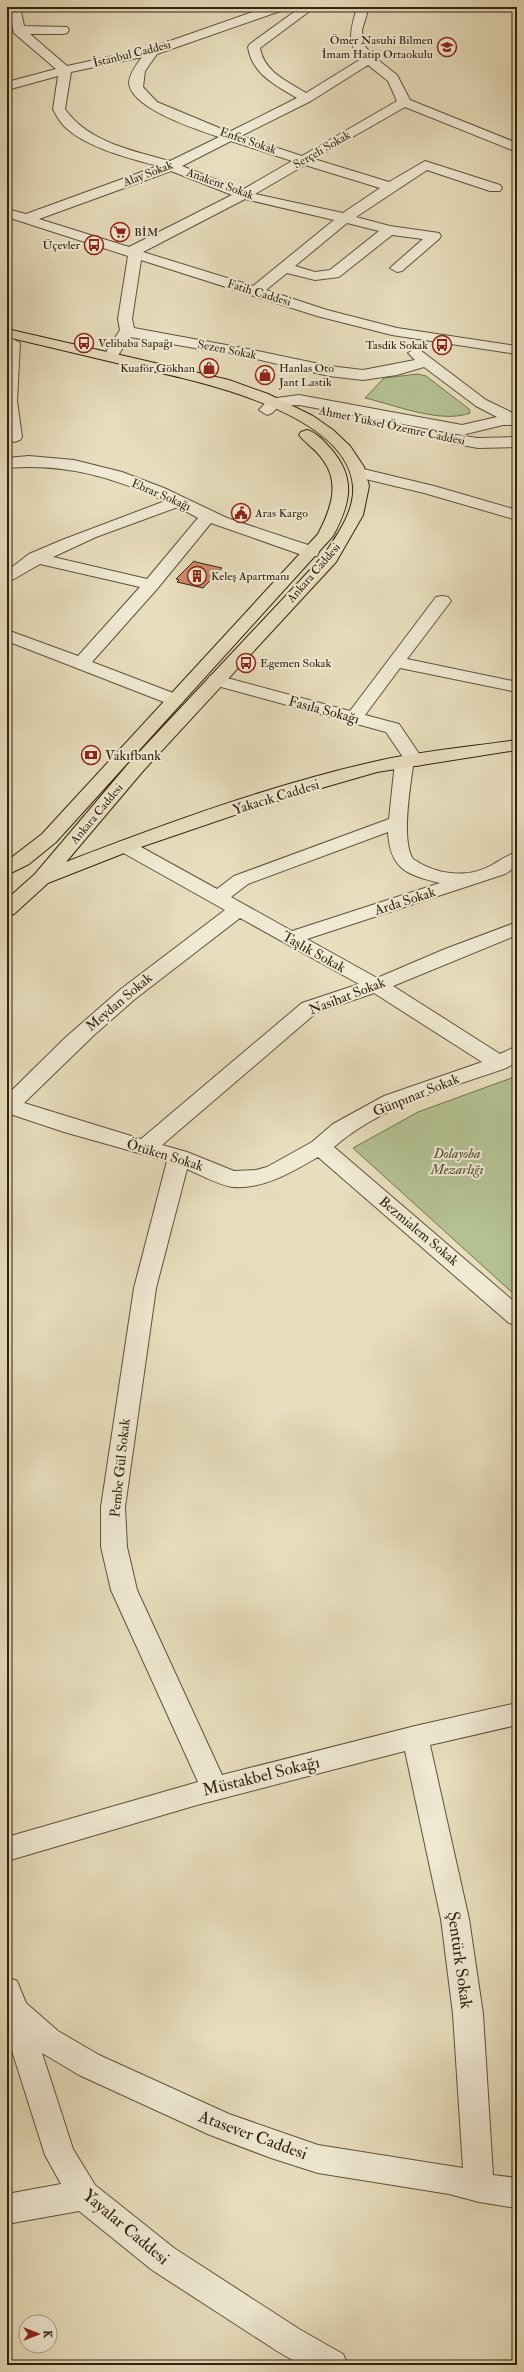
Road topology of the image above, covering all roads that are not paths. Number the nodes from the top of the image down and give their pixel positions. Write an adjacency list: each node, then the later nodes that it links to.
1 (278, 7): 8 (street, İstanbul Caddesi)
2 (309, 7): 13 (street)
3 (363, 7): 10 (street)
4 (12, 11): 5 (street)
5 (18, 30): 6 (street); 11 (street)
6 (63, 30)
7 (154, 36): 8 (street)
8 (172, 44): 9 (street, İstanbul Caddesi)
9 (154, 51): 11 (street, İstanbul Caddesi); 15 (street, Enfes Sokak)
10 (369, 59): 13 (street, Alay Sokak); 14 (street)
11 (65, 70): 12 (street, İstanbul Caddesi); 18 (street, Anakent Sokak)
12 (7, 86)
13 (306, 98): 15 (street, Alay Sokak)
14 (404, 102): 16 (street); 17 (street, Serçeli Sokak)
15 (231, 137): 17 (street, Enfes Sokak); 18 (street, Alay Sokak)
16 (517, 148)
17 (306, 160): 19 (street, Enfes Sokak); 21 (street, Serçeli Sokak)
18 (171, 166): 21 (street, Anakent Sokak); 24 (street, Alay Sokak)
19 (391, 187): 20 (street); 23 (street)
20 (495, 188)
21 (244, 195): 23 (street, Anakent Sokak); 26 (street, Serçeli Sokak)
22 (7, 213): 24 (street, Fatih Caddesi)
23 (345, 218): 25 (street, Anakent Sokak); 27 (street)
24 (26, 219): 26 (street, Fatih Caddesi)
25 (389, 230): 27 (street); 28 (street, Anakent Sokak)
26 (133, 253): 29 (street, Fatih Caddesi); 31 (street)
27 (285, 268): 29 (street)
28 (397, 268)
29 (256, 292): 30 (street, Fatih Caddesi)
30 (384, 329): 33 (street, Fatih Caddesi); 35 (street)
31 (127, 330): 34 (street); 35 (street, Sezen Sokak)
32 (9, 339): 34 (main road, Ankara Caddesi); 36 (street); 38 (main road, Ankara Caddesi)
33 (517, 350)
34 (110, 357): 38 (main road, Ankara Caddesi)
35 (426, 362): 37 (street)
36 (9, 372): 41 (street)
37 (481, 403): 39 (street); 40 (street)
38 (276, 407): 40 (street, Ahmet Yüksel Özemre Caddesi); 42 (street, Ahmet Yüksel Özemre Caddesi); 44 (main road, Ankara Caddesi); 48 (main road, Ankara Caddesi)
39 (517, 420): 40 (street, Ahmet Yüksel Özemre Caddesi)
40 (489, 425): 42 (street)
41 (14, 437)
42 (515, 441)
43 (7, 463): 45 (street, Ebrar Sokağı)
44 (358, 473): 46 (street); 56 (main road, Ankara Caddesi)
45 (179, 501): 47 (street, Ebrar Sokağı); 49 (street)
46 (517, 515)
47 (208, 516): 48 (street, Ebrar Sokağı); 51 (street)
48 (311, 552): 58 (main road, Ankara Caddesi)
49 (35, 558): 50 (street); 51 (street)
50 (7, 578)
51 (151, 585): 55 (street)
52 (442, 601): 54 (street)
53 (7, 635): 55 (street)
54 (396, 662): 57 (street); 59 (street)
55 (81, 663): 58 (street)
56 (216, 680): 59 (street, Fasıla Sokağı); 63 (main road, Ankara Caddesi)
57 (517, 687)
58 (175, 700): 66 (main road, Ankara Caddesi)
59 (354, 718): 61 (street, Fasıla Sokağı)
60 (517, 745): 61 (main road, Yakacık Caddesi)
61 (410, 762): 62 (street); 64 (main road, Yakacık Caddesi)
62 (399, 822): 68 (street); 69 (street)
63 (84, 830): 64 (main road); 67 (main road, Ankara Caddesi)
64 (126, 846): 67 (main road, Yakacık Caddesi); 69 (street, Taşlık Sokak)
65 (517, 858): 68 (street, Arda Sokak)
66 (7, 869)
67 (42, 878): 70 (main road, Ankara Caddesi)
68 (465, 881): 73 (street, Arda Sokak)
69 (217, 898): 71 (street, Taşlık Sokak)
70 (7, 910)
71 (238, 910): 73 (street, Taşlık Sokak); 77 (street, Meydan Sokak)
72 (517, 928): 74 (street, Nasihat Sokak)
73 (290, 938): 74 (street, Taşlık Sokak)
74 (376, 986): 76 (street, Taşlık Sokak); 79 (street, Nasihat Sokak)
75 (517, 1054): 76 (street, Günpınar Sokak)
76 (498, 1063): 78 (street, Günpınar Sokak)
77 (8, 1105): 79 (street, Ötüken Sokak)
78 (320, 1147): 80 (street, Ötüken Sokak); 81 (street, Bezmialem Sokak)
79 (144, 1148): 80 (street, Ötüken Sokak)
80 (179, 1158): 84 (street, Pembe Gül Sokak)
81 (517, 1317)
82 (517, 1714): 83 (street, Müstakbel Sokağı)
83 (415, 1737): 84 (street, Müstakbel Sokağı); 87 (street, Şentürk Sokak)
84 (214, 1787): 85 (street, Müstakbel Sokağı)
85 (7, 1849)
86 (10, 2000): 87 (street, Atasever Caddesi); 89 (street, Yayalar Caddesi)
87 (479, 2187): 88 (street, Atasever Caddesi)
88 (517, 2193)
89 (84, 2195): 90 (street); 91 (street, Yayalar Caddesi)
90 (7, 2209)
91 (332, 2365)

